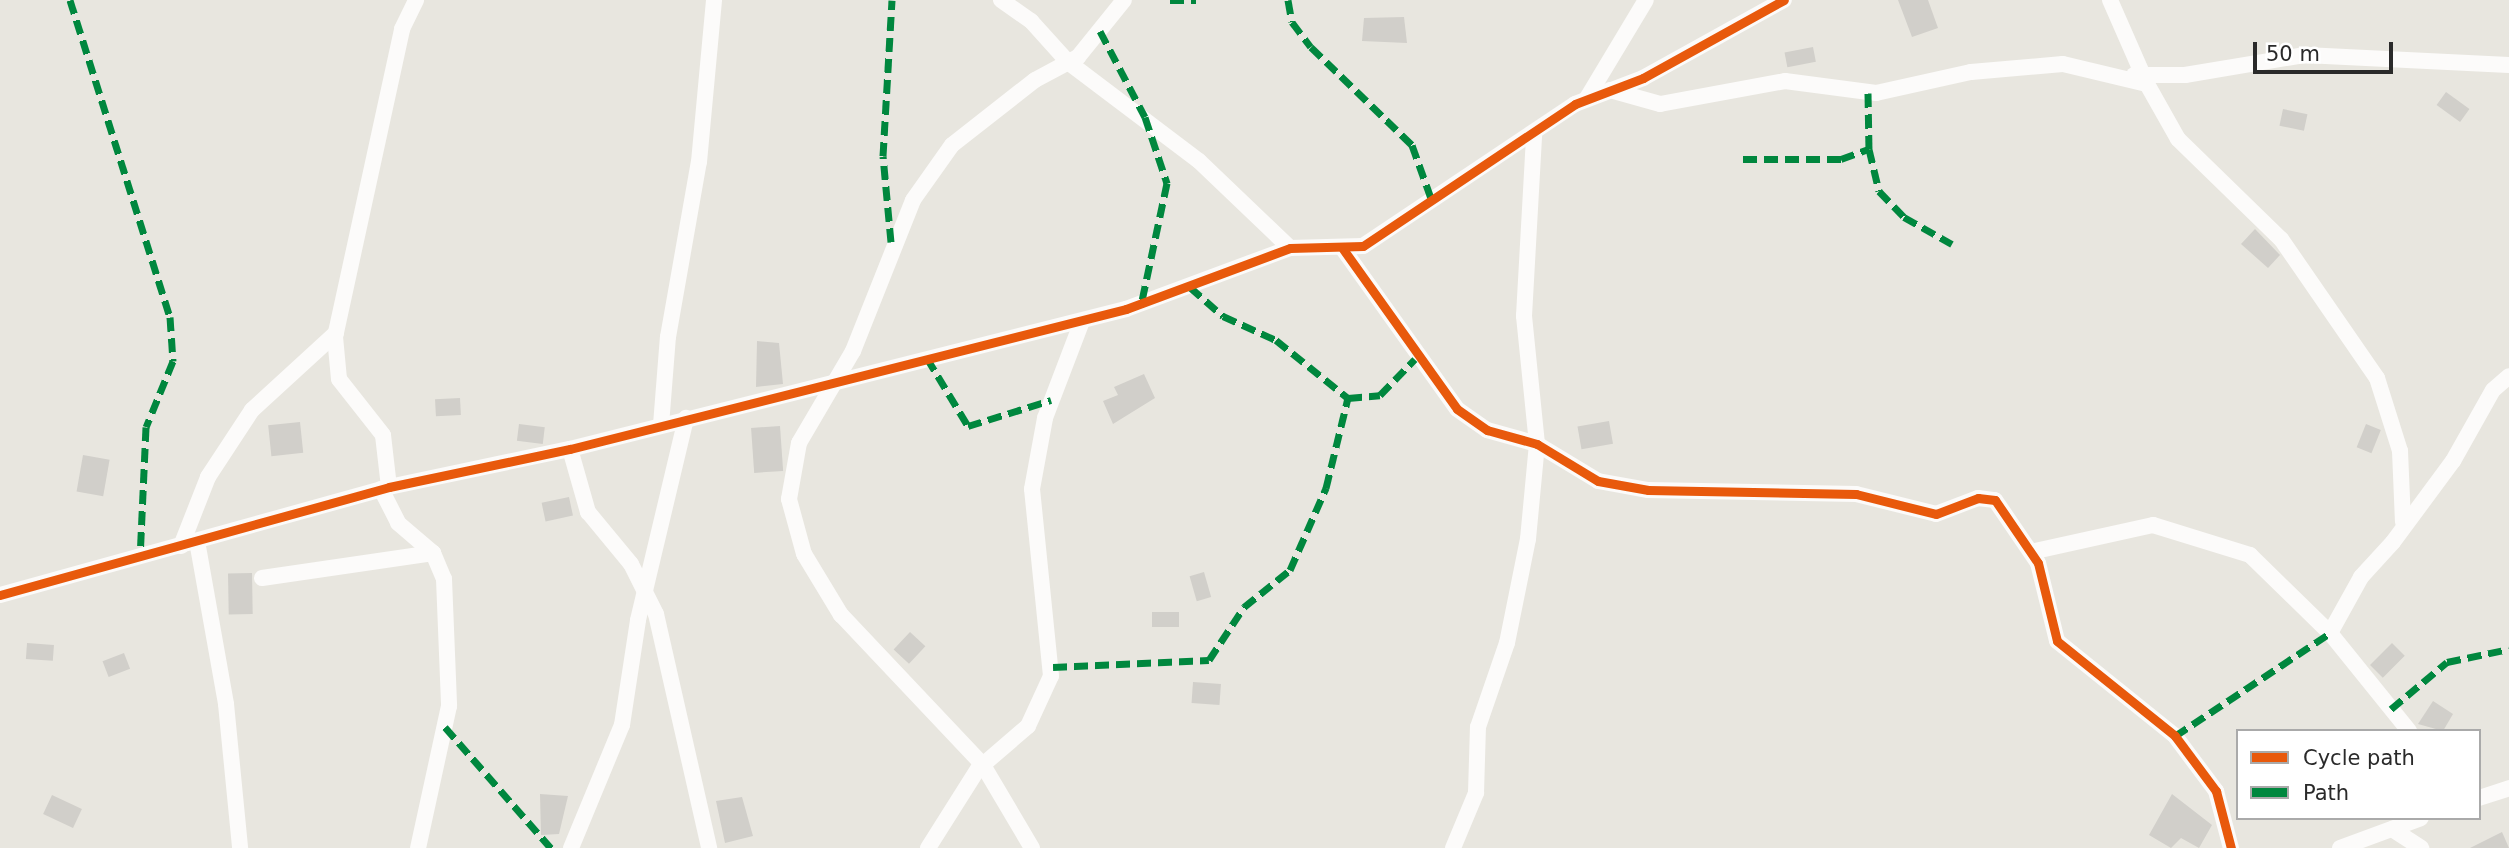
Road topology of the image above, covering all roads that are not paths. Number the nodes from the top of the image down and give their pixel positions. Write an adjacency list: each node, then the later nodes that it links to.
1 (714, 0): 21 (street)
2 (1000, 0): 8 (street)
3 (1124, 0): 8 (street)
4 (1646, 0): 12 (street)
5 (1784, 0): 11 (street)
6 (2110, 0): 10 (street)
7 (411, 5): 17 (street)
8 (1068, 62): 14 (street); 19 (street)
9 (2509, 65): 10 (street)
10 (2139, 78): 11 (street); 25 (street)
11 (1610, 90): 12 (street)
12 (1587, 98): 13 (street)
13 (1534, 135): 15 (street); 22 (street)
14 (1290, 248): 15 (street); 16 (street)
15 (1343, 249): 22 (street)
16 (1082, 321): 19 (street); 35 (street)
17 (336, 333): 24 (street); 27 (street)
18 (2509, 376): 25 (street)
19 (837, 380): 20 (street); 35 (street)
20 (686, 418): 21 (street); 31 (street)
21 (661, 425): 23 (street)
22 (1537, 444): 28 (street); 46 (street)
23 (570, 449): 24 (street); 31 (street)
24 (385, 488): 26 (street); 29 (street)
25 (2403, 522): 33 (street)
26 (197, 541): 27 (street); 40 (street)
27 (181, 546): 32 (street)
28 (2031, 552): 33 (street); 47 (street)
29 (433, 553): 30 (street); 41 (street)
30 (262, 578)
31 (647, 591): 42 (street); 43 (street)
32 (0, 595)
33 (2330, 633): 34 (street)
34 (2407, 729)
35 (984, 765): 44 (street); 45 (street)
36 (2509, 788): 37 (street)
37 (2481, 797)
38 (2416, 820): 39 (street)
39 (2392, 829): 48 (street); 49 (street)
40 (240, 848)
41 (418, 848)
42 (570, 848)
43 (709, 848)
44 (928, 848)
45 (1032, 848)
46 (1453, 848)
47 (2231, 848)
48 (2340, 848)
49 (2421, 848)

